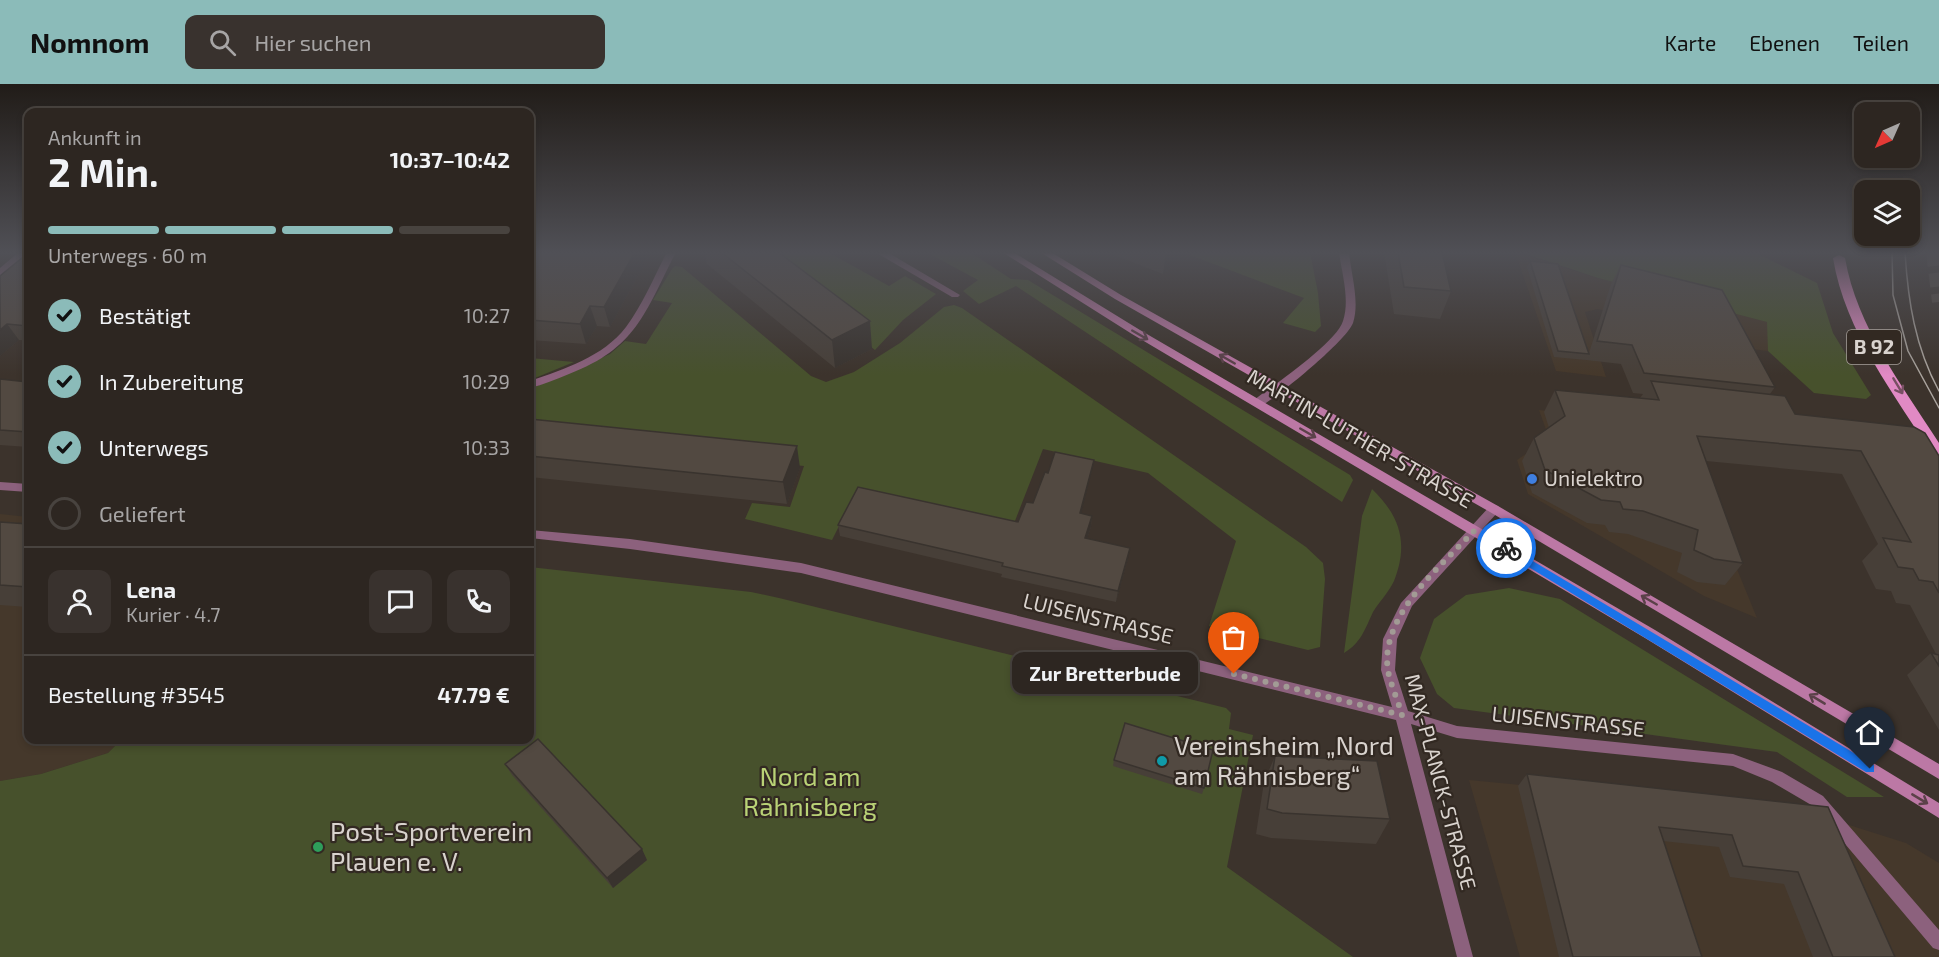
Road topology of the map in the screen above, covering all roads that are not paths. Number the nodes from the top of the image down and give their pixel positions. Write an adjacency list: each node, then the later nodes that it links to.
1 (650, 293): 8 (street)
2 (952, 293): 7 (street)
3 (1072, 293): 10 (main road, MARTIN-LUTHER-STRASSE, one-way to 10)
4 (1115, 293): 9 (main road, MARTIN-LUTHER-STRASSE, one-way to 4)
5 (1348, 293): 9 (street)
6 (1847, 293): 12 (main road, B 92, one-way to 12)
7 (956, 295)
8 (534, 383)
9 (1278, 387): 10 (street); 16 (main road, MARTIN-LUTHER-STRASSE)
10 (1258, 403): 17 (main road, MARTIN-LUTHER-STRASSE, one-way to 17)
11 (1906, 428): 12 (street)
12 (1924, 430): 13 (main road, B 92)
13 (1939, 454)
14 (0, 486): 15 (street)
15 (24, 488)
16 (1494, 509): 17 (street, MAX-PLANCK-STRASSE); 20 (main road, MARTIN-LUTHER-STRASSE, one-way to 16)
17 (1475, 530): 19 (street, MAX-PLANCK-STRASSE); 21 (main road, MARTIN-LUTHER-STRASSE, one-way to 21)
18 (534, 534): 19 (street, LUISENSTRASSE)
19 (1402, 715): 22 (street, LUISENSTRASSE); 23 (street, MAX-PLANCK-STRASSE)
20 (1939, 772)
21 (1939, 811)
22 (1939, 942)
23 (1465, 957)

